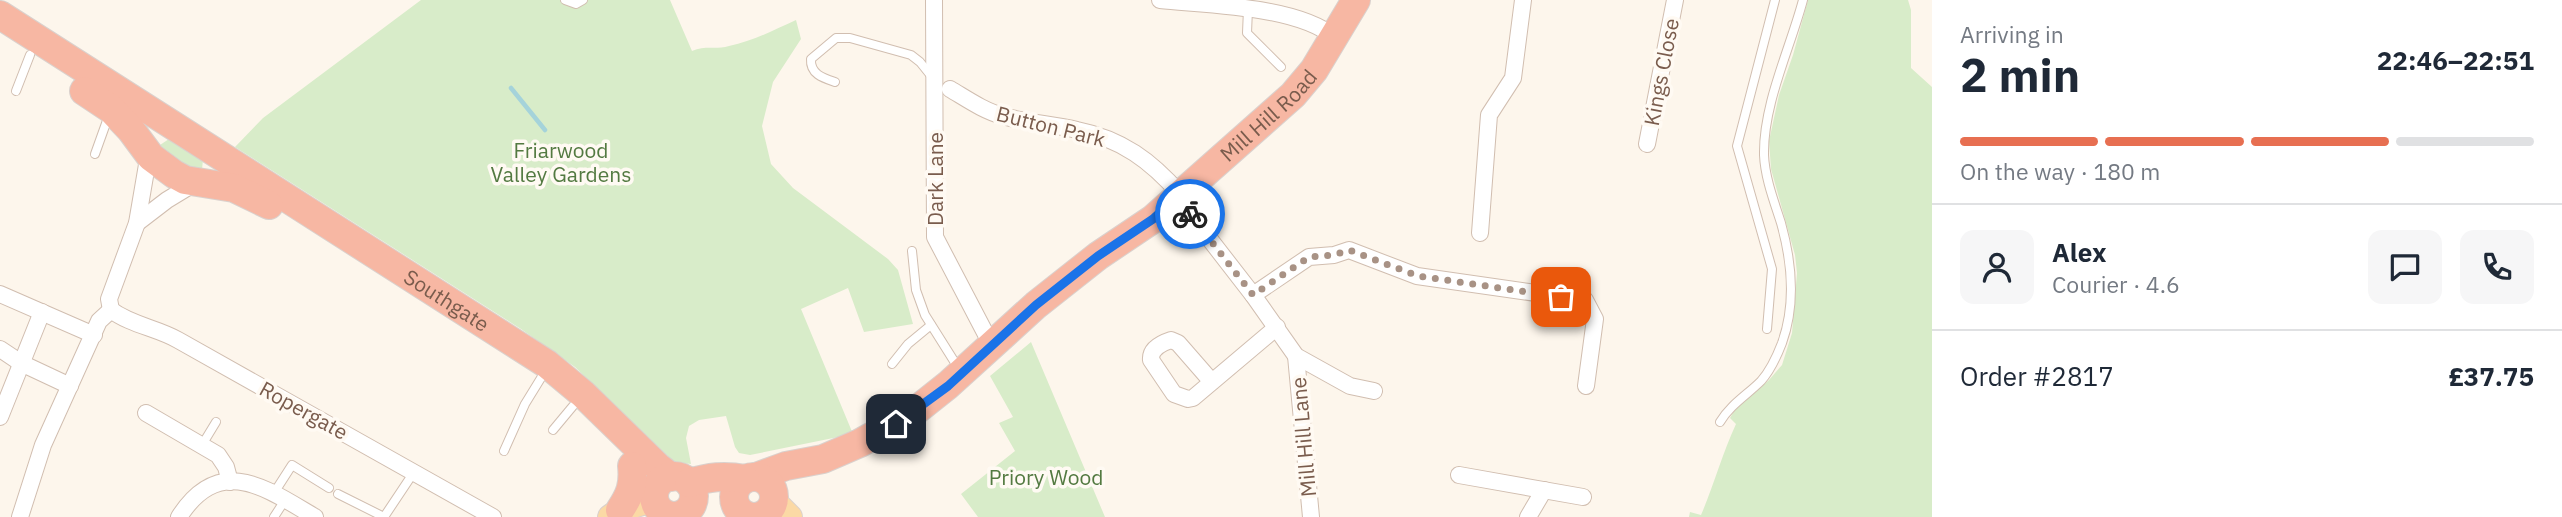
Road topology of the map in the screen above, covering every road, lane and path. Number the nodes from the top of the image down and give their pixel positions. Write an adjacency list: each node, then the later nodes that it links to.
1 (565, 0): 2 (lane)
2 (583, 0)
3 (934, 0): 18 (street, Dark Lane)
4 (1160, 0): 10 (street)
5 (1356, 0): 14 (highway, Mill Hill Road)
6 (1523, 0): 29 (street)
7 (1675, 0): 22 (street, Kings Close)
8 (1775, 0): 37 (lane)
9 (1803, 0): 54 (lane)
10 (1190, 1): 11 (street)
11 (1248, 9): 14 (street); 16 (lane)
12 (0, 15): 21 (highway, Southgate)
13 (0, 35): 15 (highway, Southgate)
14 (1331, 43): 27 (highway, Mill Hill Road)
15 (30, 55): 19 (lane); 20 (highway, Southgate)
16 (1281, 67)
17 (835, 82): 18 (lane)
18 (943, 85): 27 (street, Button Park); 39 (street, Dark Lane)
19 (16, 91)
20 (111, 109): 24 (highway, Southgate); 25 (lane)
21 (174, 127): 23 (highway, Southgate); 24 (highway)
22 (1647, 144)
23 (205, 146): 26 (highway); 67 (highway, Southgate)
24 (149, 153): 26 (highway, Southgate); 28 (street)
25 (96, 154)
26 (197, 182): 28 (street); 45 (highway, Southgate)
27 (1179, 196): 32 (street, Mill Hill Lane); 39 (highway, Mill Hill Road)
28 (137, 223): 33 (street)
29 (1480, 233)
30 (912, 250): 35 (lane)
31 (0, 294): 34 (street)
32 (1253, 295): 36 (street, Mill Hill Lane); 48 (street)
33 (111, 310): 38 (street); 59 (street, Ropergate)
34 (42, 312): 38 (street); 42 (street)
35 (931, 325): 43 (lane); 44 (lane)
36 (1277, 327): 41 (street, Mill Hill Lane); 46 (street)
37 (1767, 329)
38 (94, 335): 47 (street)
39 (991, 344): 44 (highway, Mill Hill Road)
40 (0, 349): 42 (street)
41 (1296, 356): 49 (street, Mill Hill Lane); 76 (street, Mill Hill Lane)
42 (21, 363): 47 (street); 52 (street)
43 (892, 363)
44 (962, 373): 68 (highway, Mill Hill Road)
45 (541, 378): 50 (highway, Southgate); 57 (lane)
46 (1212, 382)
47 (70, 386): 70 (street)
48 (1586, 386)
49 (1374, 391)
50 (573, 406): 55 (lane); 58 (highway, Southgate)
51 (146, 413): 56 (street)
52 (0, 417)
53 (216, 422): 56 (lane)
54 (1720, 422)
55 (553, 430)
56 (202, 445): 61 (street)
57 (504, 451)
58 (632, 466): 67 (highway, Southgate); 69 (highway)
59 (414, 472): 74 (lane); 75 (street, Ropergate)
60 (1459, 475): 63 (street)
61 (230, 482): 65 (street); 71 (street)
62 (329, 488): 65 (lane)
63 (1544, 490): 66 (street); 77 (street)
64 (338, 494): 74 (lane)
65 (280, 497): 72 (lane); 73 (street)
66 (1583, 497)
67 (671, 498): 68 (highway); 69 (main road)
68 (762, 502)
69 (615, 514)
70 (20, 517)
71 (179, 517)
72 (274, 517)
73 (315, 517)
74 (384, 517)
75 (493, 517)
76 (1311, 517)
77 (1528, 517)

